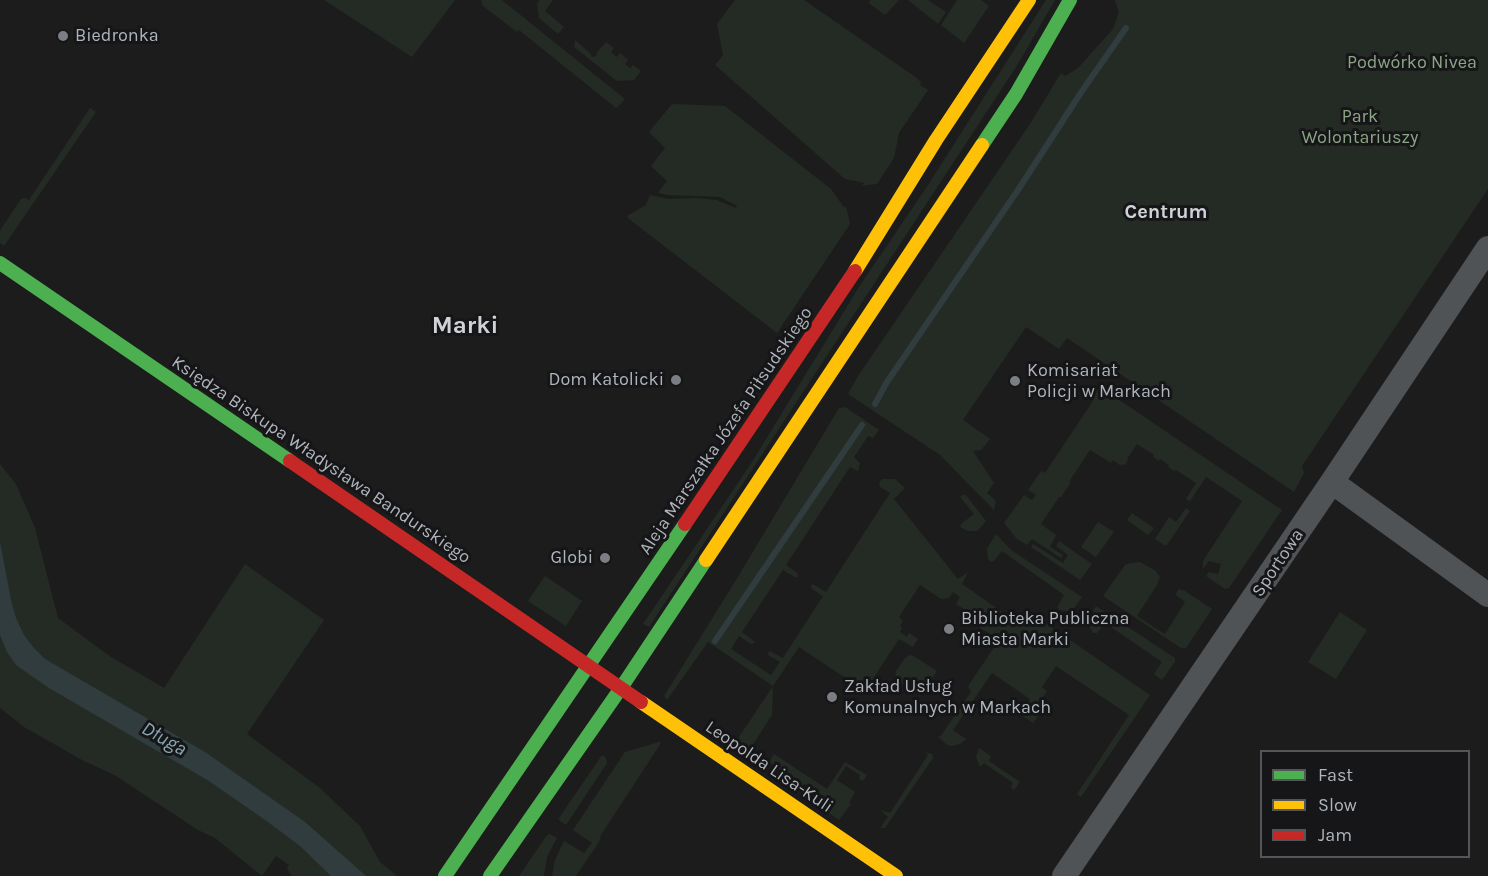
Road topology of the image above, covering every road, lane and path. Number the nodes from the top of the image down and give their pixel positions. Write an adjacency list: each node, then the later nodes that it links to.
1 (1029, 0): 7 (main road, Aleja Marszałka Józefa Piłsudskiego)
2 (1070, 0): 8 (main road)
3 (1486, 256): 5 (street, Sportowa)
4 (0, 263): 7 (main road, Księdza Biskupa Władysława Bandurskiego)
5 (1332, 482): 6 (street); 12 (street, Sportowa)
6 (1488, 595)
7 (589, 666): 8 (main road, Księdza Biskupa Władysława Bandurskiego); 9 (main road, Aleja Marszałka Józefa Piłsudskiego)
8 (621, 688): 10 (main road); 11 (main road, Leopolda Lisa-Kuli)
9 (445, 876)
10 (490, 876)
11 (896, 876)
12 (1064, 876)

